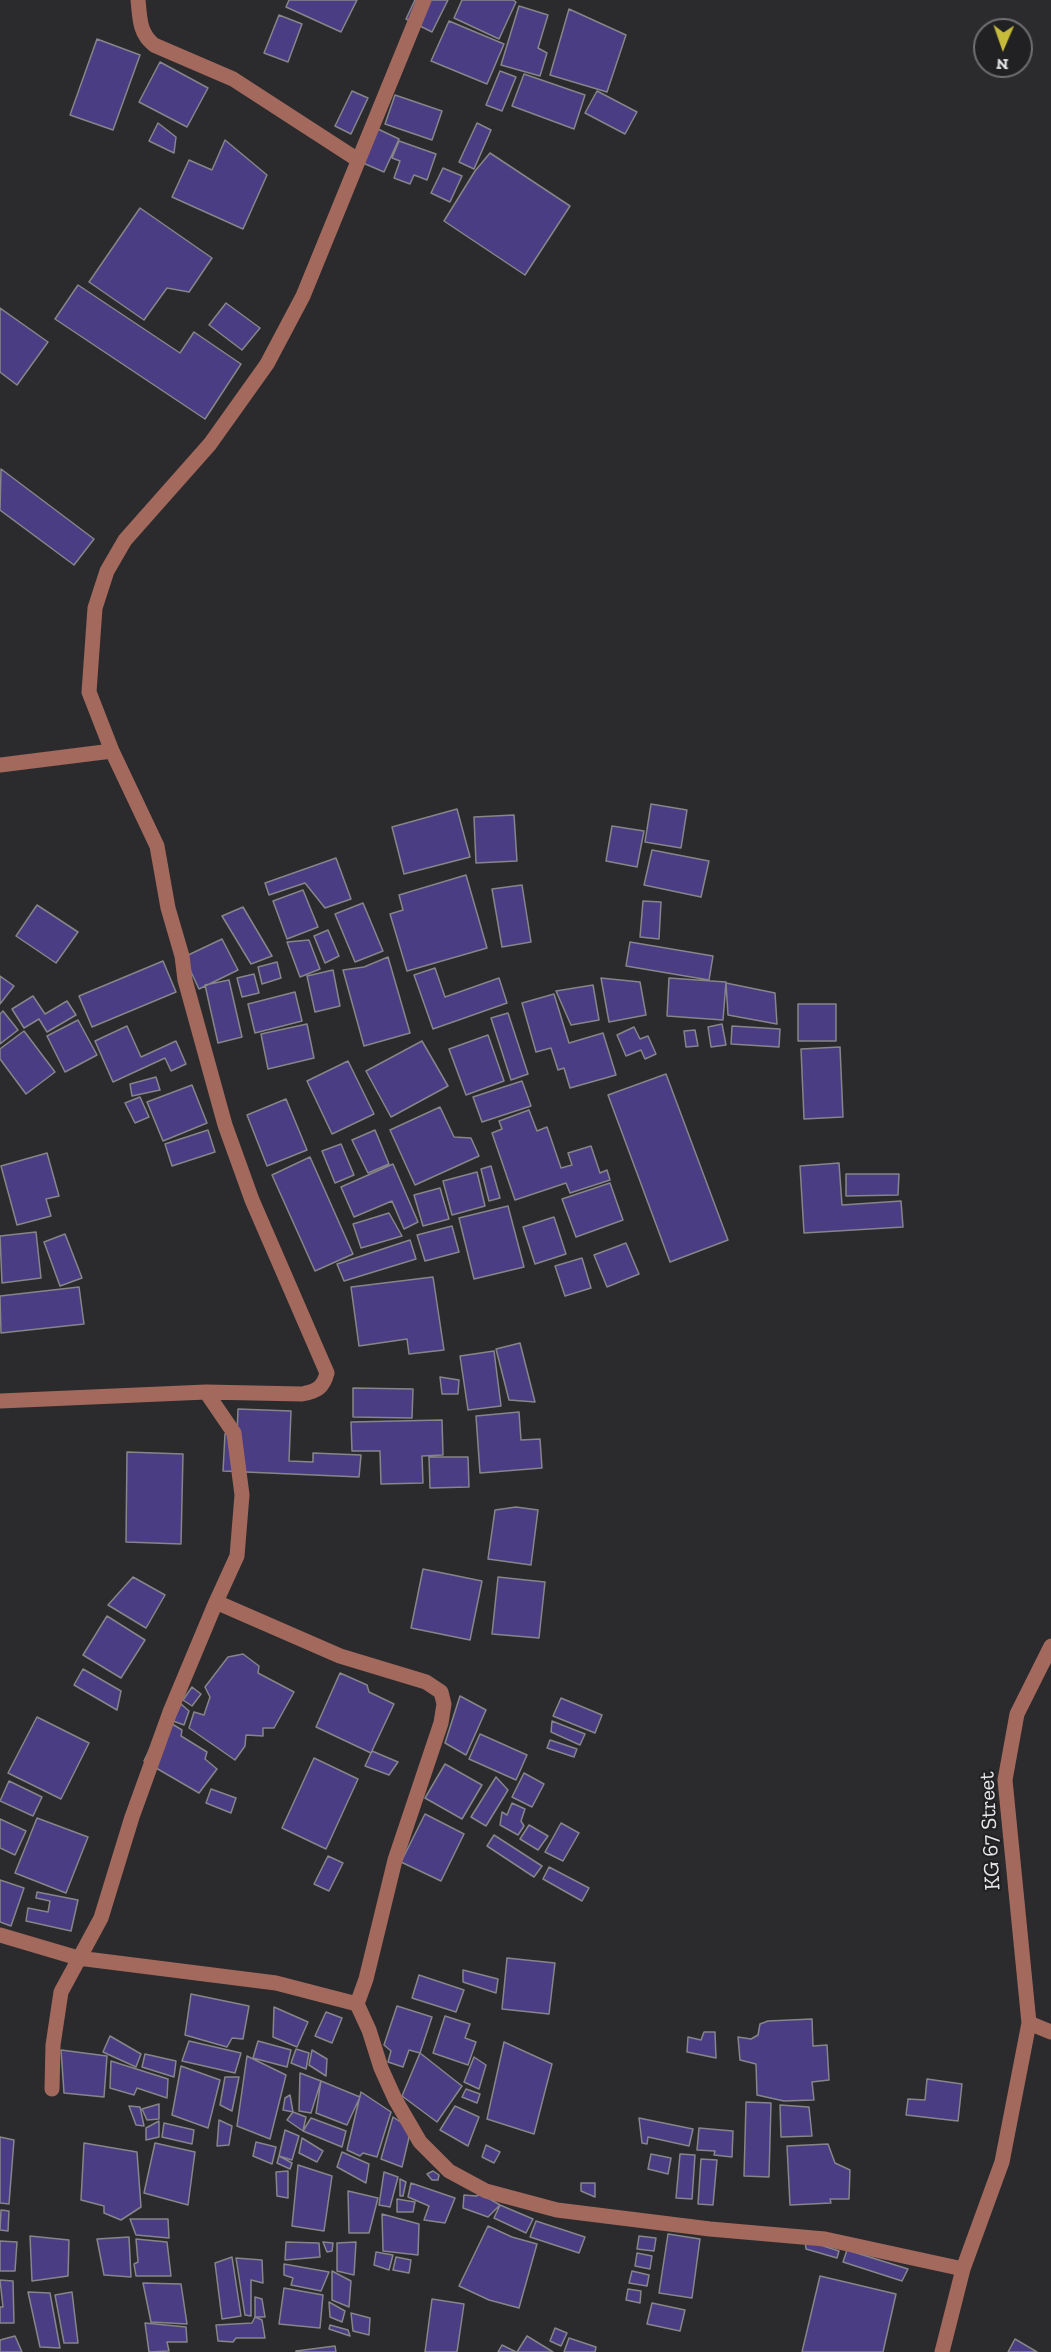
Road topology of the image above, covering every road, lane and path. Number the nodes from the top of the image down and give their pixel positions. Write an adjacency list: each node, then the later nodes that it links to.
1 (138, 0): 3 (street)
2 (424, 0): 3 (street)
3 (358, 160): 4 (street)
4 (112, 751): 5 (street); 6 (street)
5 (0, 765)
6 (206, 1392): 7 (street); 8 (street)
7 (0, 1401)
8 (216, 1602): 11 (street); 12 (street)
9 (1051, 1646): 13 (street, KG 67 Street)
10 (0, 1935): 11 (street)
11 (78, 1958): 12 (street); 15 (street)
12 (357, 2004): 16 (street)
13 (1029, 2023): 14 (street); 16 (street, KG 67 Street)
14 (1051, 2032)
15 (52, 2089)
16 (963, 2269): 17 (street, KG 67 Street)
17 (942, 2352)

